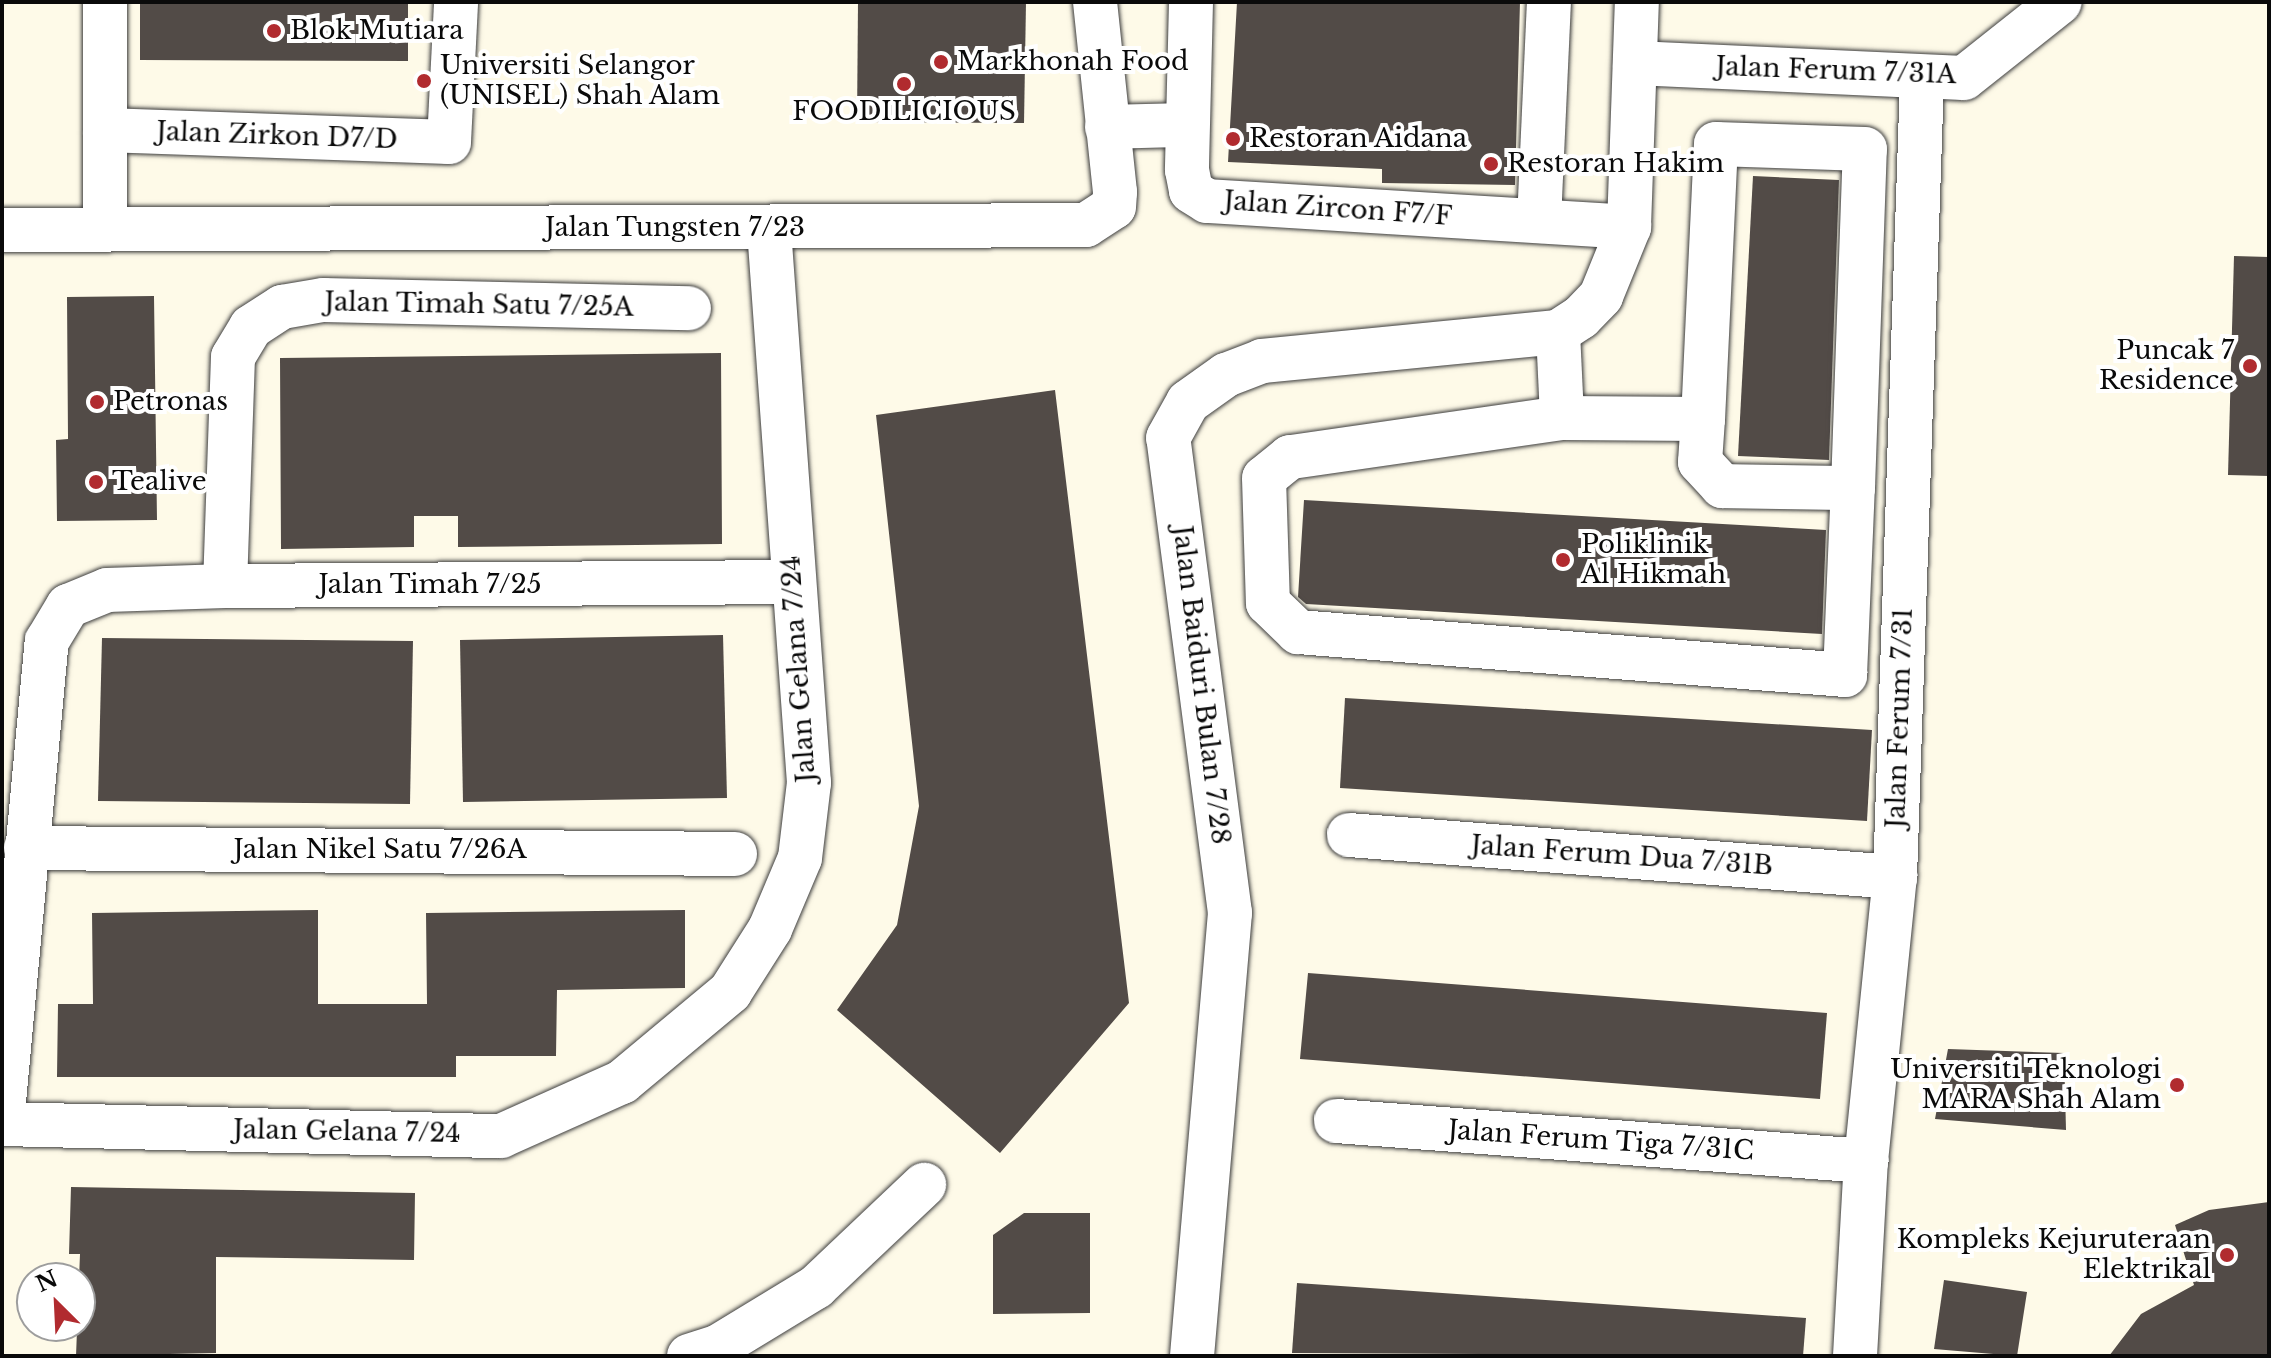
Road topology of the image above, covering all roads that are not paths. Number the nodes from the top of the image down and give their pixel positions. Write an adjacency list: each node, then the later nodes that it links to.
1 (105, 2): 12 (street)
2 (456, 2): 12 (street, Jalan Zirkon D7/D)
3 (1095, 2): 11 (street, Jalan Tungsten 7/23)
4 (1191, 2): 10 (street, Jalan Zircon F7/F)
5 (1549, 2): 13 (street)
6 (1637, 2): 8 (street)
7 (2060, 2): 9 (street, Jalan Ferum 7/31A)
8 (1635, 63): 9 (street, Jalan Ferum 7/31A); 16 (street)
9 (1922, 79): 28 (street, Jalan Ferum 7/31)
10 (1185, 125): 11 (street); 13 (street, Jalan Zircon F7/F)
11 (1107, 127): 17 (street, Jalan Tungsten 7/23)
12 (105, 130): 15 (street)
13 (1539, 221): 16 (street, Jalan Zircon F7/F)
14 (9, 222): 15 (street, Jalan Tungsten 7/23)
15 (105, 226): 17 (street, Jalan Tungsten 7/23)
16 (1629, 227): 19 (street)
17 (769, 229): 23 (street, Jalan Gelana 7/24)
18 (689, 308): 24 (street, Jalan Timah Satu 7/25A)
19 (1558, 332): 20 (street); 34 (street, Jalan Baiduri Bulan 7/28)
20 (1562, 418): 21 (street); 22 (street)
21 (1703, 419): 22 (street); 22 (street)
22 (1853, 488)
23 (794, 582): 24 (street, Jalan Timah 7/25); 30 (street, Jalan Gelana 7/24)
24 (225, 586): 26 (street, Jalan Timah 7/25)
25 (1349, 835): 28 (street, Jalan Ferum Dua 7/31B)
26 (26, 848): 27 (street, Jalan Nikel Satu 7/26A); 30 (street)
27 (735, 854)
28 (1895, 877): 31 (street, Jalan Ferum 7/31)
29 (1336, 1121): 31 (street, Jalan Ferum Tiga 7/31C)
30 (2, 1124)
31 (1866, 1161): 35 (street, Jalan Ferum 7/31)
32 (924, 1185): 33 (street)
33 (689, 1356)
34 (1192, 1356)
35 (1855, 1356)

